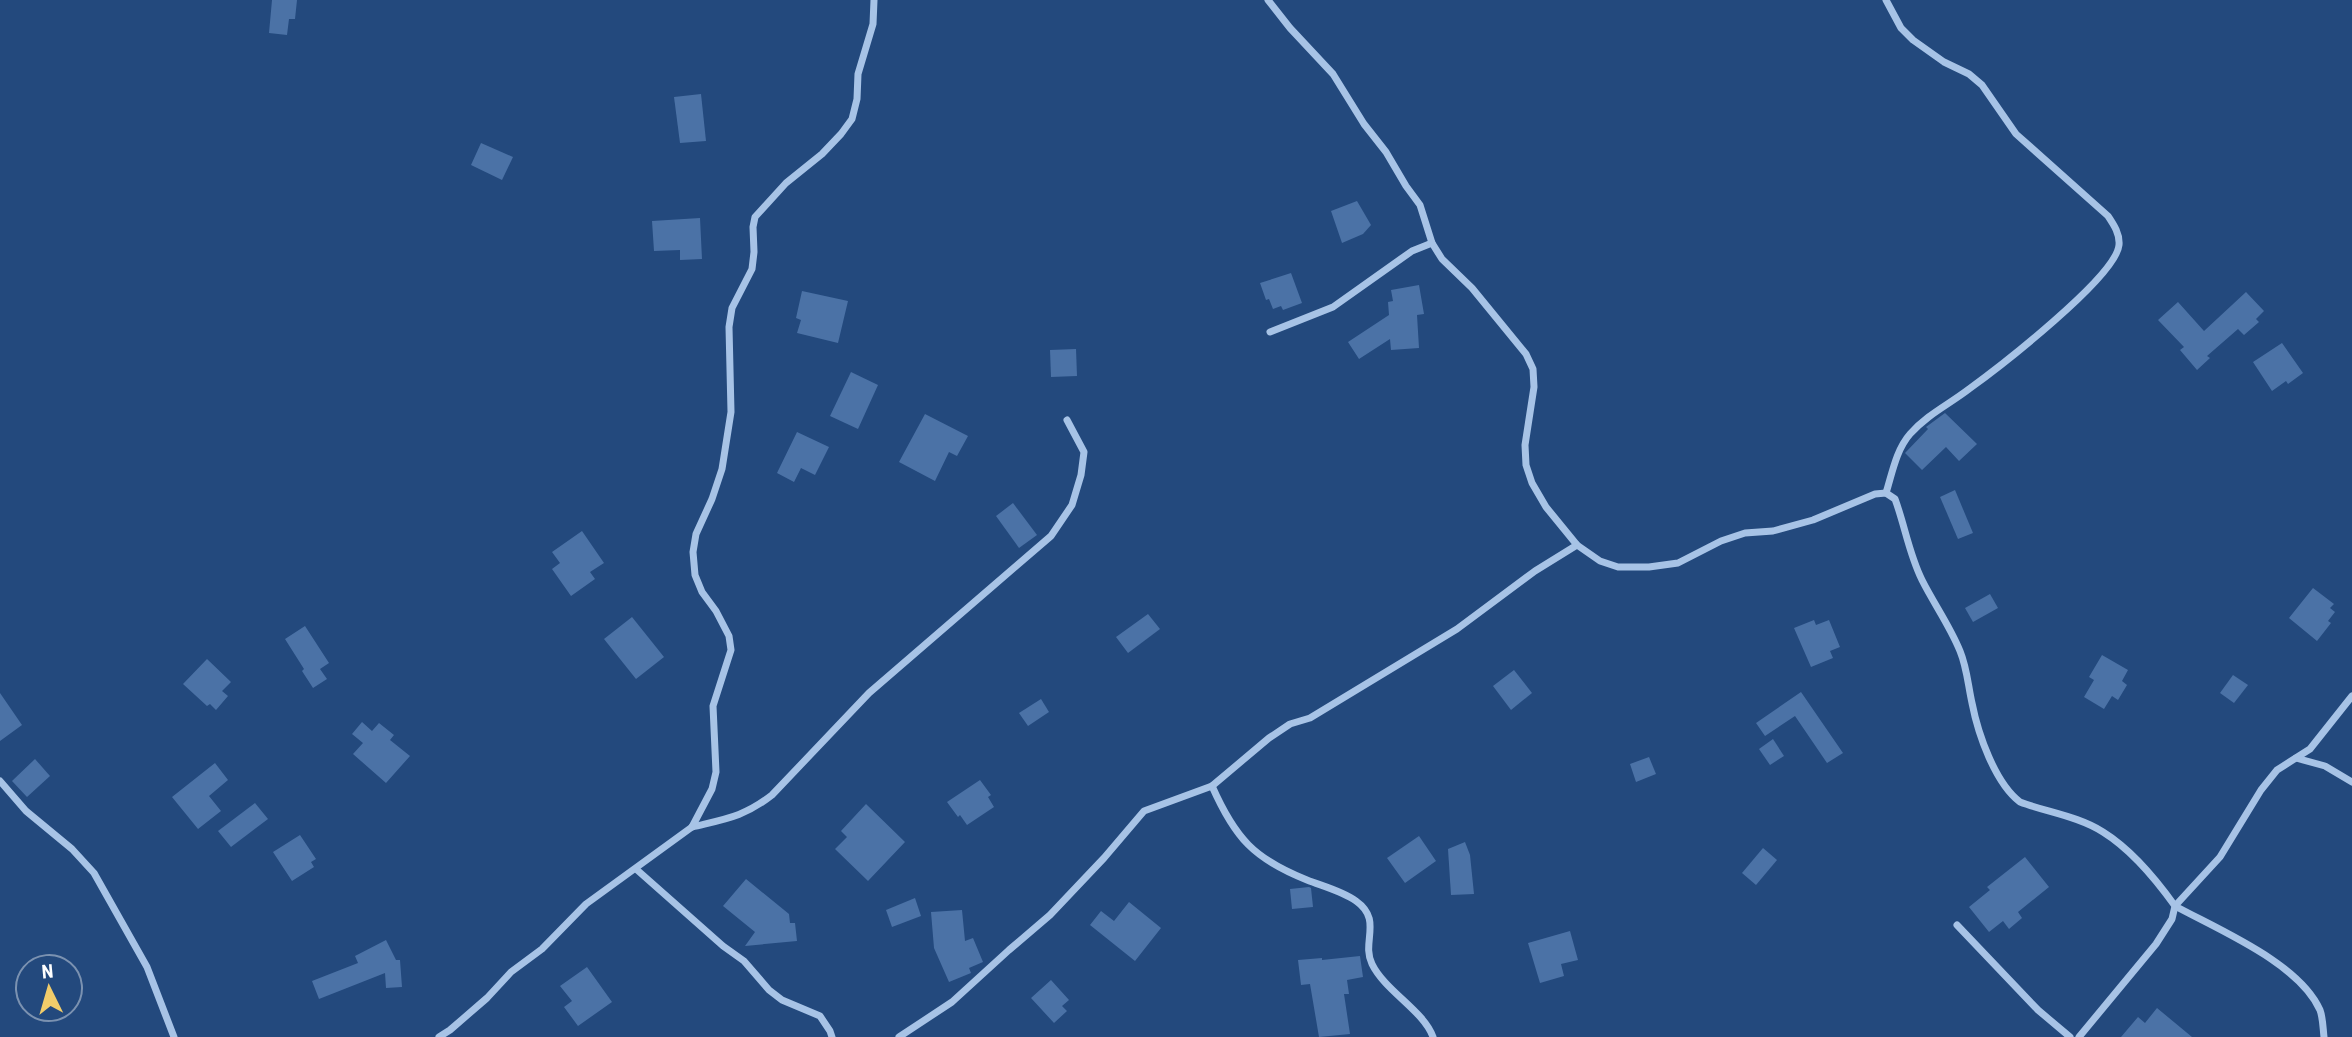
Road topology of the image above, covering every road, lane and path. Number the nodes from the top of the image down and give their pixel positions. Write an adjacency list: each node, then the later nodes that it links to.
1 (874, 0): 14 (street)
2 (1268, 0): 4 (street)
3 (1886, 0): 7 (street)
4 (1432, 243): 5 (street); 8 (street)
5 (1270, 332)
6 (1068, 421): 14 (street)
7 (1886, 493): 8 (street); 16 (street)
8 (1577, 545): 13 (street)
9 (2352, 696): 10 (street)
10 (2296, 758): 12 (street); 16 (street)
11 (0, 781): 18 (street)
12 (2352, 782)
13 (1212, 786): 21 (street); 22 (street)
14 (692, 827): 15 (street)
15 (636, 869): 19 (street); 20 (street)
16 (2175, 906): 24 (street); 25 (street)
17 (1957, 925): 23 (street)
18 (174, 1037)
19 (439, 1037)
20 (832, 1037)
21 (899, 1037)
22 (1433, 1037)
23 (2070, 1037)
24 (2079, 1037)
25 (2324, 1037)

